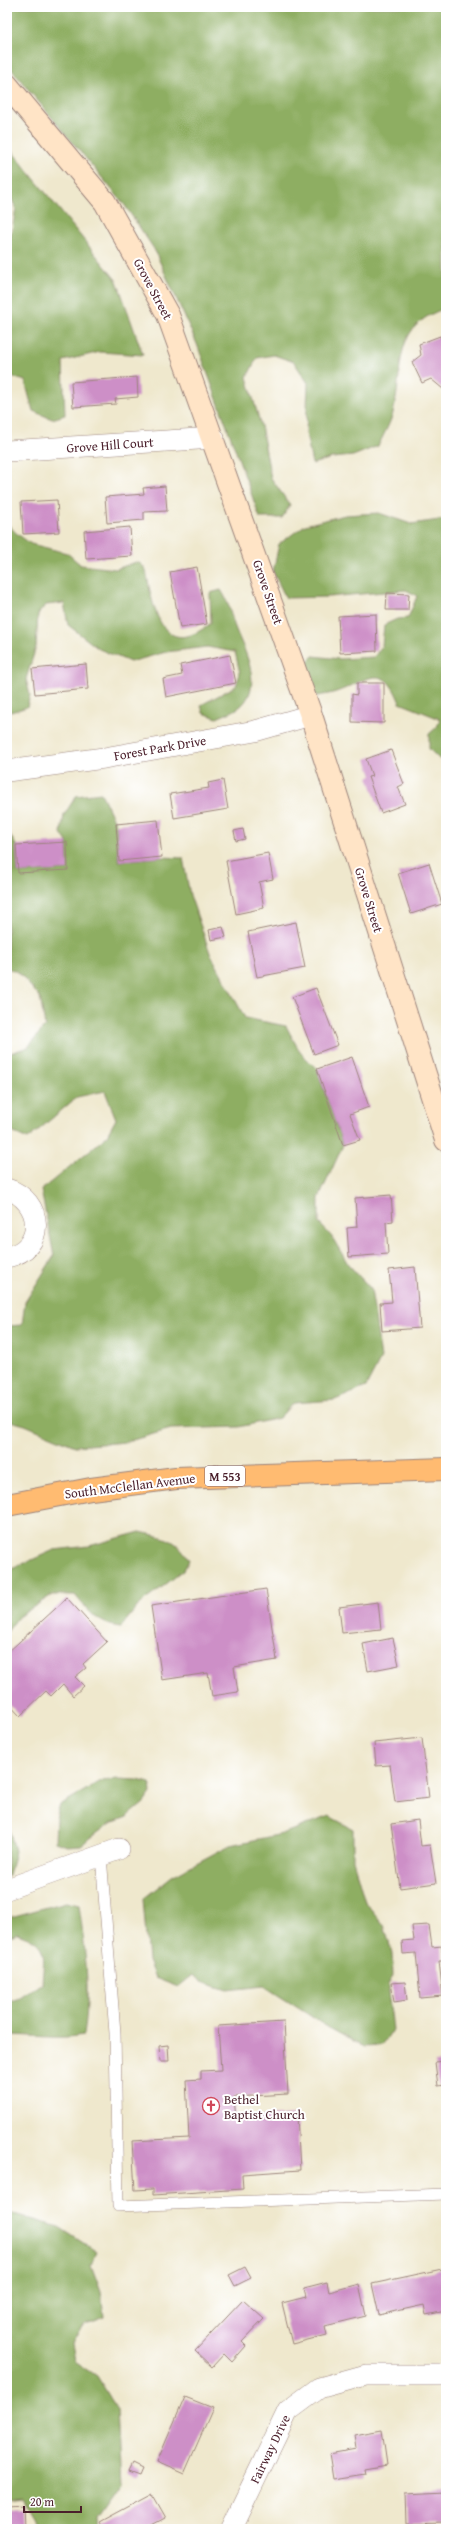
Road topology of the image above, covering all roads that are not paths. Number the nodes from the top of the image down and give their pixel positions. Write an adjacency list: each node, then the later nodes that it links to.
1 (7, 85): 2 (main road, Grove Street)
2 (214, 438): 3 (street, Grove Hill Court); 4 (main road, Grove Street)
3 (7, 451)
4 (311, 715): 5 (street, Forest Park Drive); 6 (main road, Grove Street)
5 (7, 771)
6 (446, 1140)
7 (7, 1189): 8 (street)
8 (7, 1258)
9 (446, 1469): 10 (main road, South McClellan Avenue / M 553)
10 (7, 1505)
11 (110, 1852): 12 (street); 13 (lane)
12 (7, 1889)
13 (446, 2194)
14 (446, 2375): 15 (street, Fairway Drive)
15 (231, 2529)

